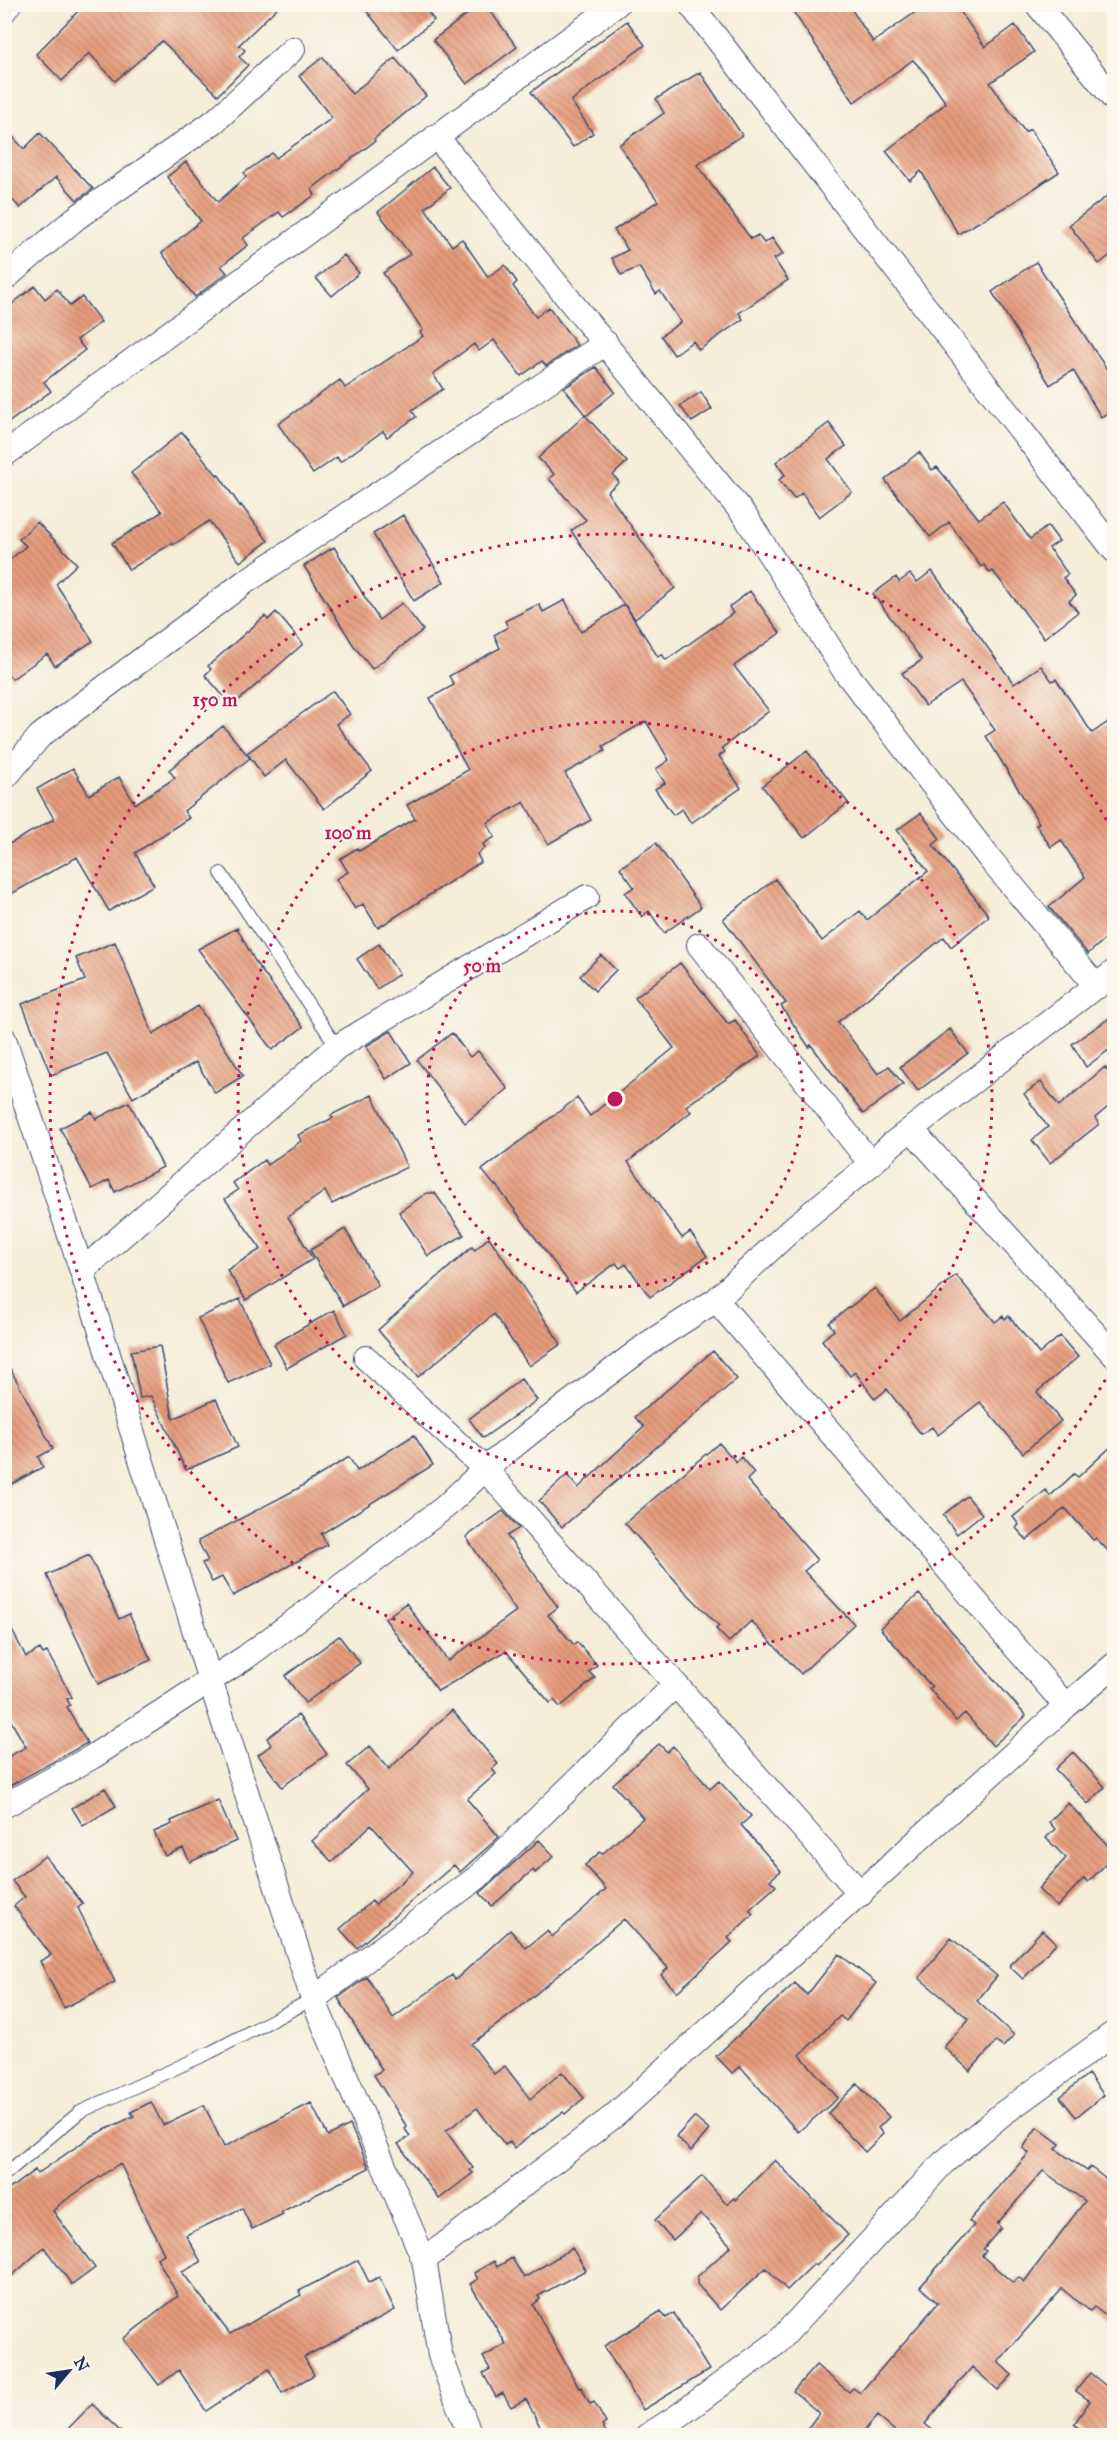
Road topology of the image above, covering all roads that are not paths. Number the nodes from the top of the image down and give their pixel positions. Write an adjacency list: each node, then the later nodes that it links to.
1 (9, 4): 5 (street)
2 (618, 4): 8 (street)
3 (690, 4): 12 (street)
4 (1037, 4): 7 (street)
5 (4, 11)
6 (293, 48): 9 (street)
7 (1114, 99)
8 (436, 136): 10 (street); 11 (street)
9 (4, 279)
10 (606, 344): 13 (street); 17 (street)
11 (4, 455)
12 (1114, 550)
13 (4, 779)
14 (221, 873): 19 (lane)
15 (587, 897): 19 (street)
16 (699, 945): 21 (street)
17 (1106, 980): 20 (street)
18 (4, 1039): 22 (street)
19 (337, 1047): 22 (street)
20 (912, 1130): 21 (street); 24 (street)
21 (871, 1164): 23 (street)
22 (82, 1271): 28 (street)
23 (716, 1300): 26 (street); 30 (street)
24 (1114, 1355)
25 (366, 1358): 26 (street)
26 (485, 1469): 28 (street); 29 (street)
27 (1114, 1665): 30 (street)
28 (210, 1680): 31 (street); 33 (street)
29 (675, 1685): 32 (street); 33 (street)
30 (1066, 1706): 32 (street)
31 (4, 1806)
32 (861, 1894): 36 (street)
33 (313, 1999): 35 (lane); 36 (street)
34 (1114, 2033): 38 (street)
35 (4, 2175)
36 (423, 2260): 37 (street)
37 (470, 2436)
38 (647, 2436)

